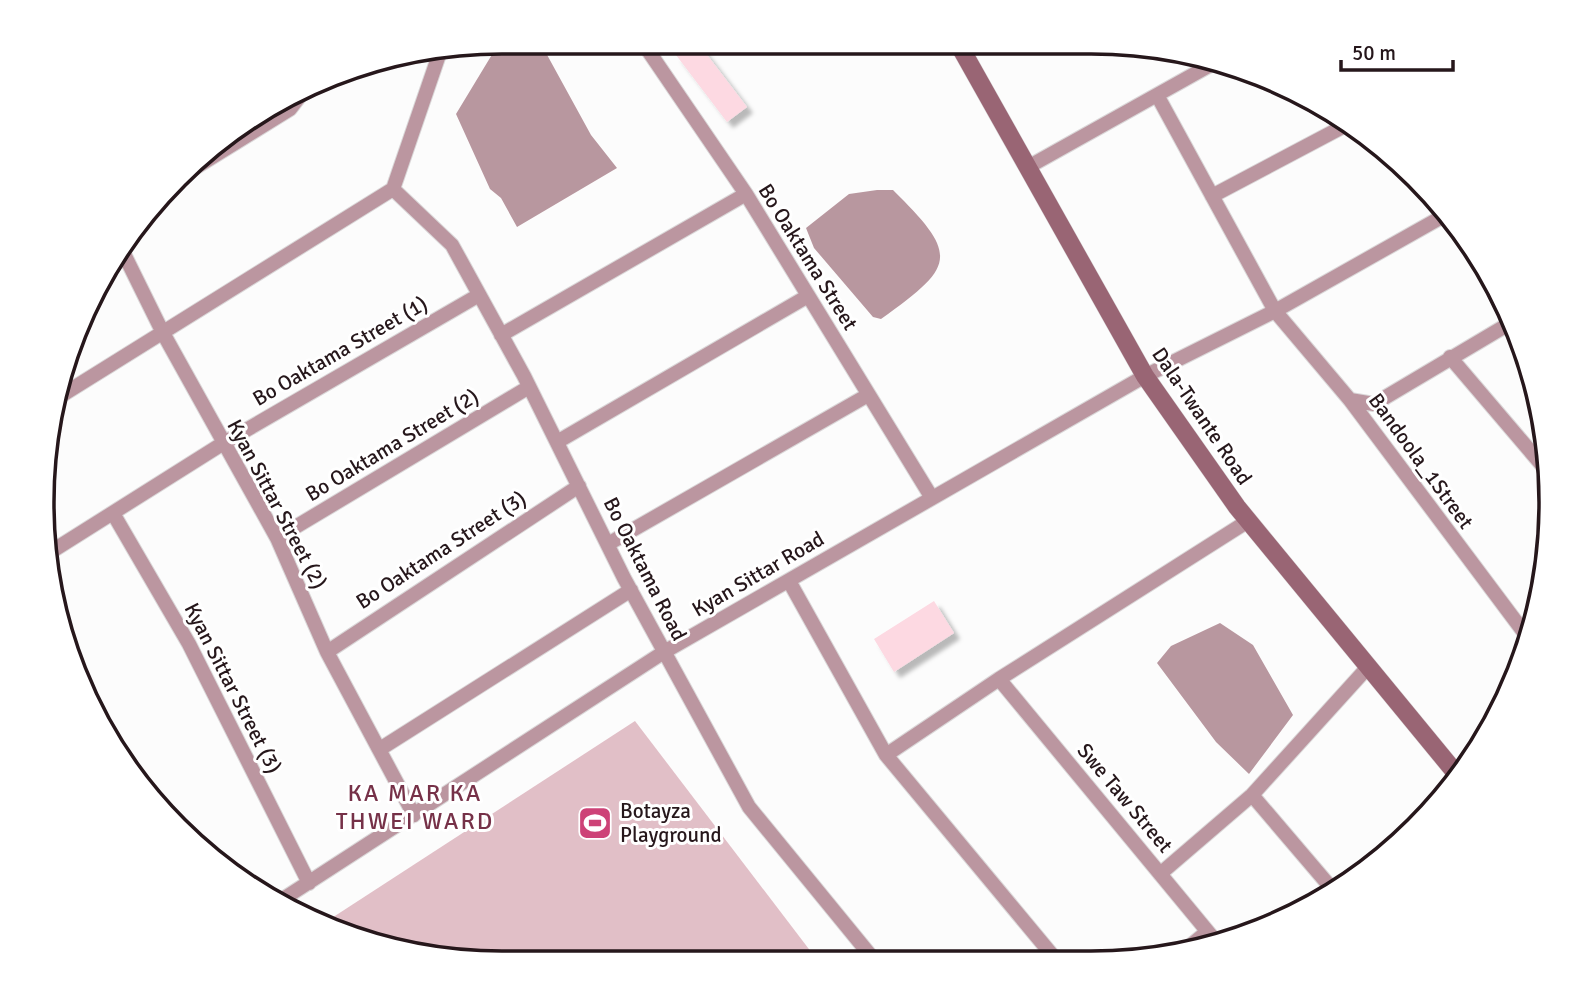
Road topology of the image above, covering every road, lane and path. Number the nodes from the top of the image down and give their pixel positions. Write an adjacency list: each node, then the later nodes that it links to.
1 (651, 54): 11 (street, Bo Oaktama Street)
2 (964, 54): 9 (main road, Dala-Twante Road)
3 (438, 59): 10 (street)
4 (1203, 69): 5 (street)
5 (1157, 95): 9 (street); 12 (street, Bandoola_1Street)
6 (292, 107): 8 (street)
7 (1338, 129): 12 (street)
8 (237, 142)
9 (1028, 167): 22 (main road, Dala-Twante Road)
10 (393, 189): 15 (street, Bo Oaktama Road); 19 (street)
11 (746, 194): 16 (street, Bo Oaktama Street); 20 (street)
12 (1212, 196): 17 (street, Bandoola_1Street)
13 (1438, 219): 17 (street, Kyan Sittar Road)
14 (126, 259): 19 (street, Kyan Sittar Street (2))
15 (479, 295): 20 (street, Bo Oaktama Road); 28 (street, Bo Oaktama Street (1))
16 (808, 296): 25 (street, Bo Oaktama Street); 27 (street)
17 (1275, 311): 22 (street, Kyan Sittar Road); 26 (street, Bandoola_1Street)
18 (1503, 327): 21 (street)
19 (163, 333): 24 (street); 28 (street, Kyan Sittar Street (2))
20 (501, 335): 23 (street, Bo Oaktama Road)
21 (1450, 357): 26 (street); 29 (street)
22 (1145, 376): 31 (street, Kyan Sittar Road); 33 (main road, Dala-Twante Road)
23 (529, 387): 27 (street, Bo Oaktama Road); 34 (street, Bo Oaktama Street (2))
24 (69, 392)
25 (868, 395): 31 (street, Bo Oaktama Street); 35 (street)
26 (1350, 400): 39 (street, Bandoola_1Street)
27 (557, 442): 30 (street, Bo Oaktama Road)
28 (222, 444): 32 (street, Bo Oaktama Street (1)); 34 (street, Kyan Sittar Street (2))
29 (1537, 459)
30 (579, 486): 35 (street, Bo Oaktama Road); 40 (street, Bo Oaktama Street (3))
31 (932, 498): 37 (street, Kyan Sittar Road)
32 (114, 515): 36 (street, Bo Oaktama Street (1)); 50 (street, Kyan Sittar Street (3))
33 (1248, 521): 42 (main road, Dala-Twante Road); 43 (street)
34 (276, 538): 40 (street, Kyan Sittar Street (2))
35 (607, 544): 38 (street, Bo Oaktama Road)
36 (57, 548)
37 (789, 581): 41 (street, Kyan Sittar Road); 45 (street)
38 (631, 590): 41 (street, Bo Oaktama Road); 44 (street)
39 (1521, 628)
40 (327, 652): 44 (street, Kyan Sittar Street (2))
41 (664, 652): 48 (street, Kyan Sittar Road); 56 (street, Bo Oaktama Road)
42 (1368, 667): 46 (main road, Dala-Twante Road); 47 (street)
43 (999, 679): 45 (street); 49 (street, Swe Taw Street)
44 (380, 749): 48 (street, Kyan Sittar Street (2))
45 (886, 755): 57 (street)
46 (1451, 768)
47 (1252, 795): 49 (street); 51 (street)
48 (414, 815): 50 (street, Kyan Sittar Road)
49 (1160, 874): 53 (street, Swe Taw Street)
50 (309, 883): 52 (street, Kyan Sittar Road)
51 (1327, 883)
52 (288, 896)
53 (1207, 932): 54 (street, Swe Taw Street); 55 (street)
54 (1209, 934)
55 (1202, 936)
56 (867, 951)
57 (1049, 951)

